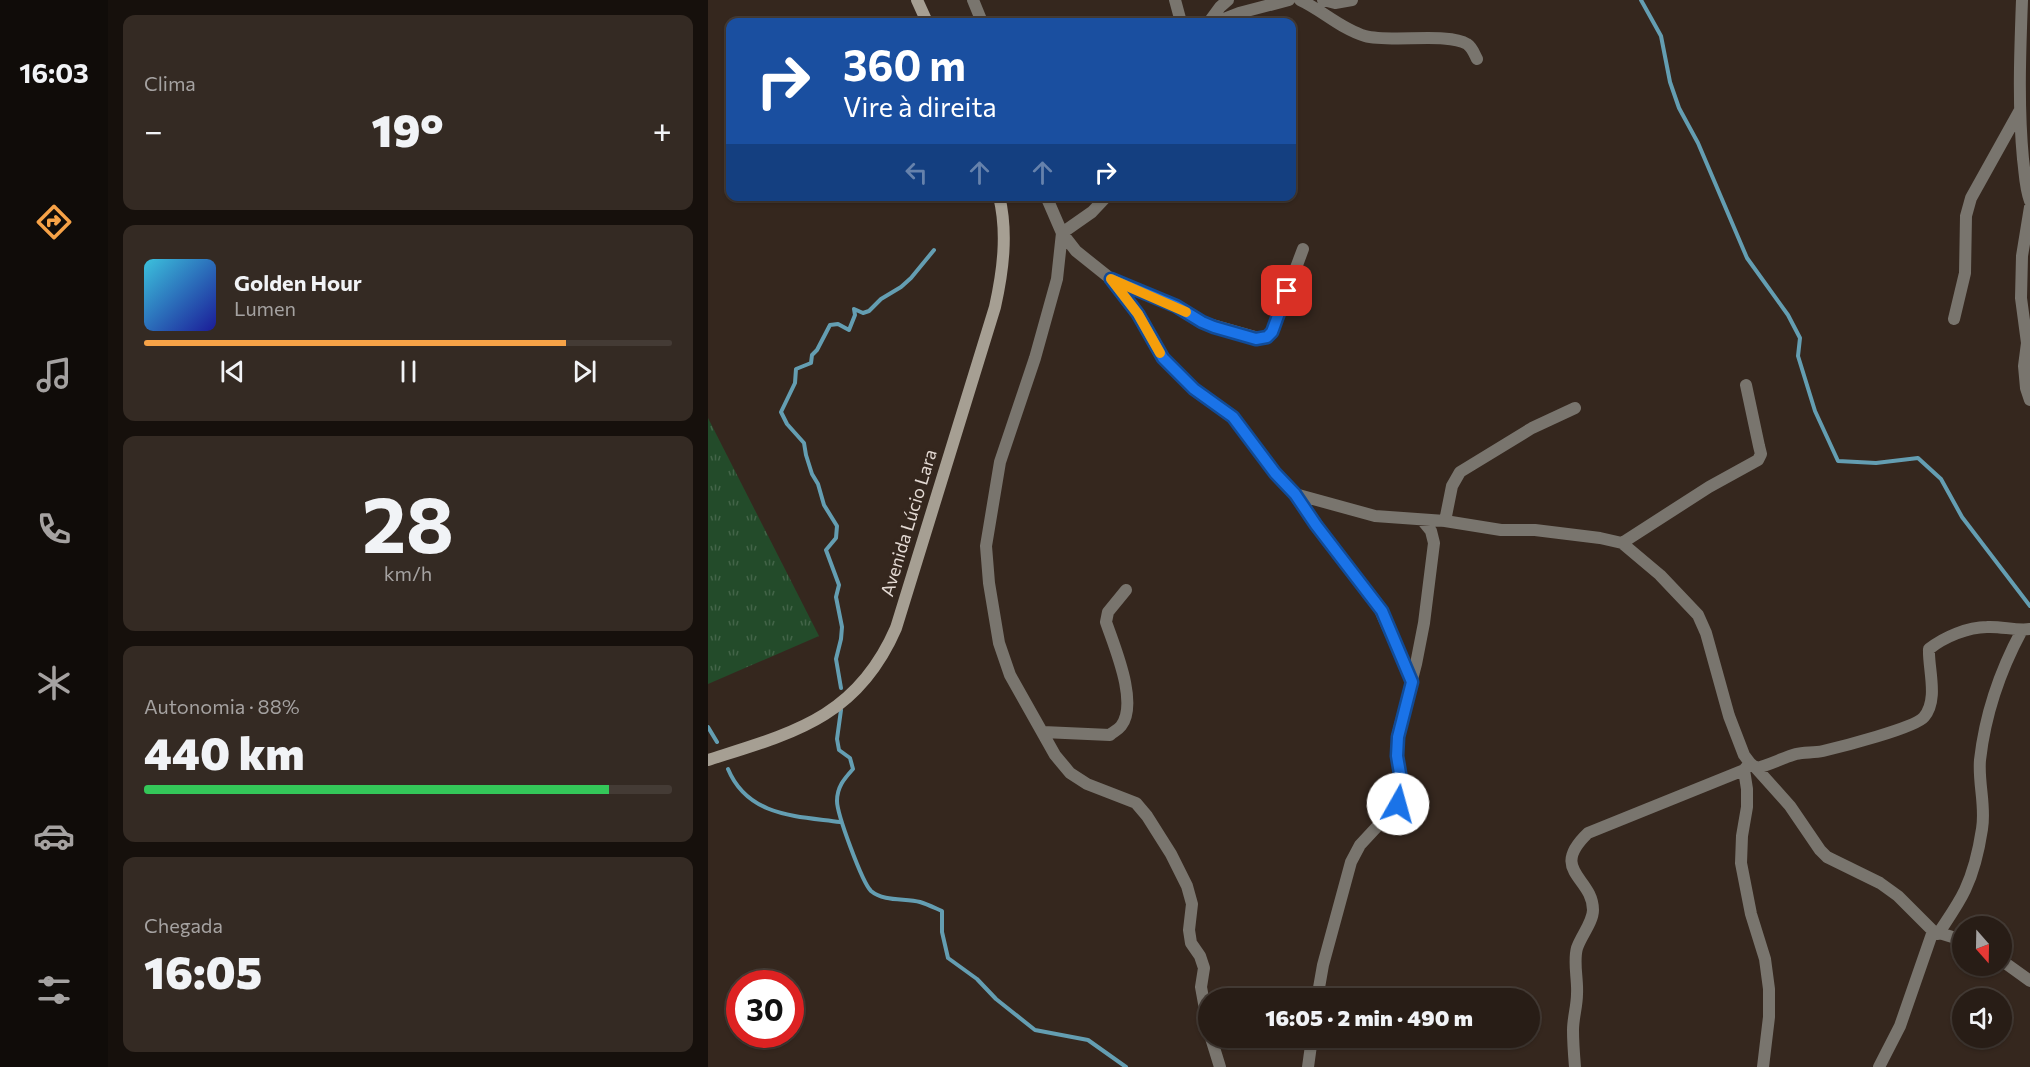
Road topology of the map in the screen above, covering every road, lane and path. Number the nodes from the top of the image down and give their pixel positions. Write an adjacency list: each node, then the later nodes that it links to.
1 (917, 0): 10 (main road)
2 (973, 0): 11 (street)
3 (1175, 0): 12 (street)
4 (1228, 0): 13 (street)
5 (1289, 0): 14 (street)
6 (1300, 0): 15 (street)
7 (1323, 0): 8 (street)
8 (1352, 0)
9 (2022, 0): 16 (street)
10 (925, 18)
11 (980, 18)
12 (1180, 18)
13 (1212, 18)
14 (1226, 18)
15 (1477, 58)
16 (2020, 110): 20 (street); 25 (street)
17 (1000, 201): 37 (main road, Avenida Lúcio Lara)
18 (1048, 201): 22 (street)
19 (1102, 201): 22 (street)
20 (2030, 201)
21 (2030, 207): 27 (street)
22 (1062, 233): 24 (street); 36 (street)
23 (1303, 249): 24 (street)
24 (1111, 279): 29 (street)
25 (1953, 319)
26 (1746, 385): 32 (street)
27 (2030, 400)
28 (1575, 408): 31 (street)
29 (1295, 494): 30 (street); 35 (street)
30 (1422, 520): 31 (street); 35 (street)
31 (1445, 520): 32 (street)
32 (1622, 543): 38 (street)
33 (1126, 590): 36 (street)
34 (2026, 629): 38 (street); 39 (street)
35 (1412, 682): 44 (street)
36 (1043, 732): 43 (street)
37 (708, 760)
38 (1750, 767): 39 (street); 49 (street); 50 (street)
39 (1936, 932): 40 (street); 51 (street)
40 (1952, 937)
41 (2012, 968): 42 (street)
42 (2030, 981)
43 (1201, 988)
44 (1319, 988)
45 (1214, 1048): 47 (street)
46 (1311, 1048): 48 (street)
47 (1220, 1067)
48 (1308, 1067)
49 (1575, 1067)
50 (1763, 1067)
51 (1879, 1067)

